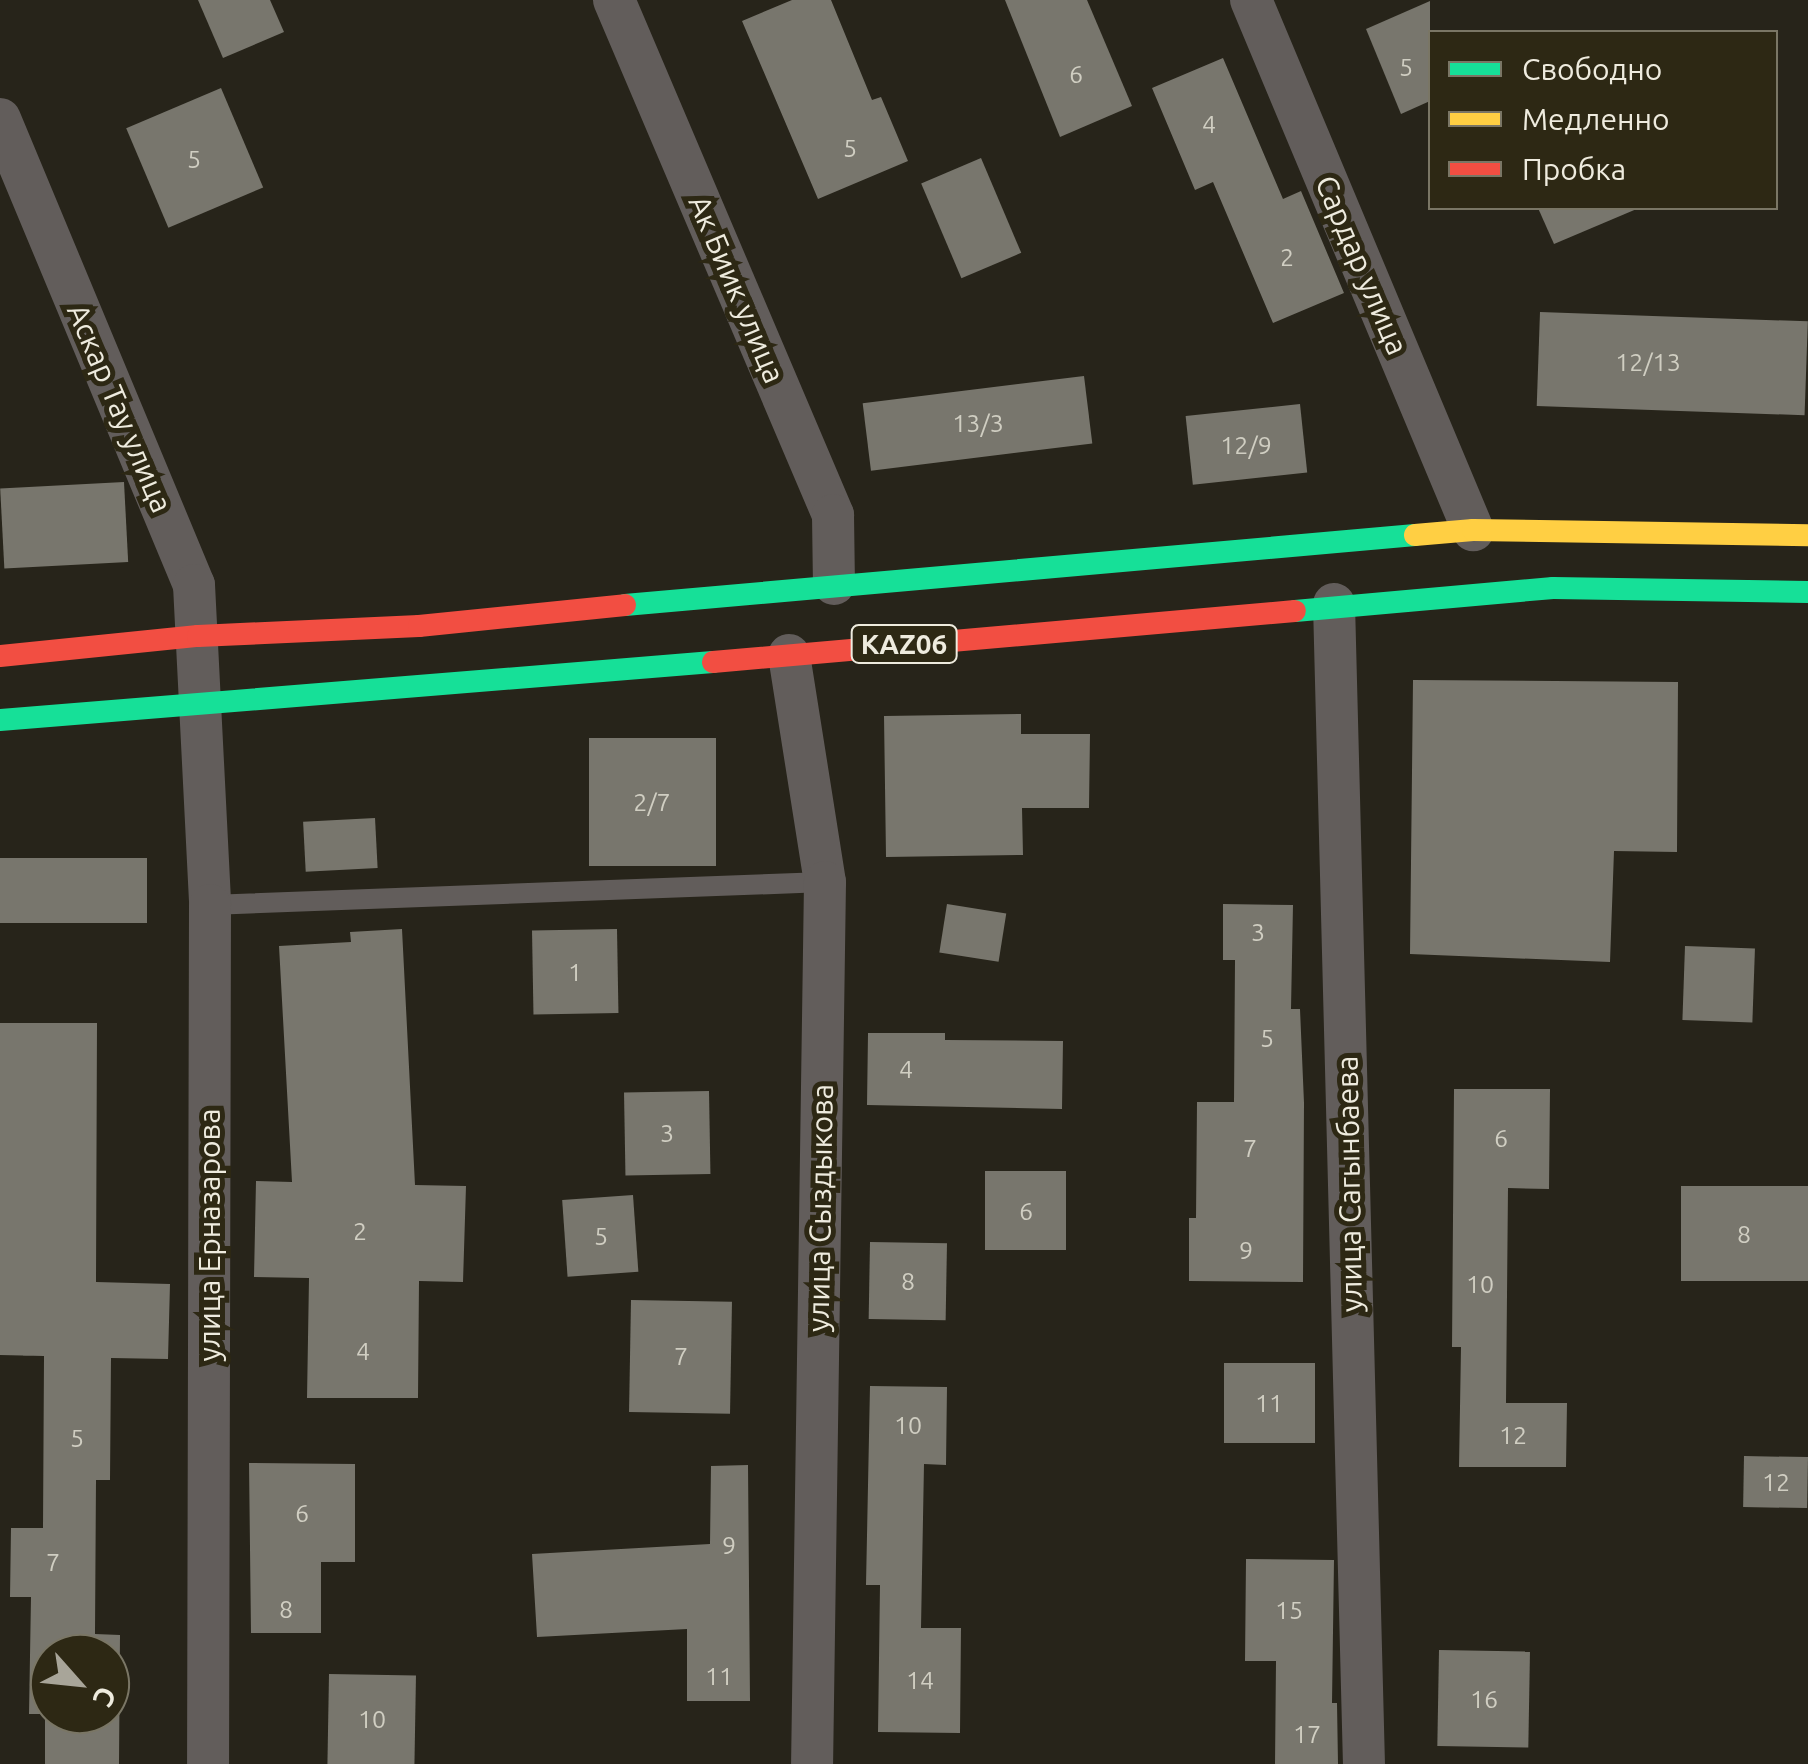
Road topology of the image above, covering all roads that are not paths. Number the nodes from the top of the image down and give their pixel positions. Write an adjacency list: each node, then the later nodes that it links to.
1 (614, 0): 6 (street, Ак Биик улица)
2 (1252, 0): 4 (street, Сардар улица)
3 (0, 120): 9 (street, Аскар Тау улица)
4 (1474, 530): 5 (highway, KАZ06); 6 (highway, KАZ06)
5 (1808, 535)
6 (834, 584): 9 (highway, KАZ06)
7 (1808, 592): 8 (highway, KАZ06)
8 (1334, 604): 10 (highway, KАZ06); 18 (street, улица Сагынбаева)
9 (198, 636): 11 (highway, KАZ06); 12 (street, Аскар Тау улица)
10 (788, 655): 12 (highway, KАZ06); 14 (street, улица Сыздыкова)
11 (0, 656)
12 (199, 706): 13 (highway, KАZ06); 15 (street, улица Ерназарова)
13 (0, 720)
14 (825, 882): 15 (lane); 17 (street, улица Сыздыкова)
15 (210, 905): 16 (street, улица Ерназарова)
16 (208, 1764)
17 (812, 1764)
18 (1364, 1764)

